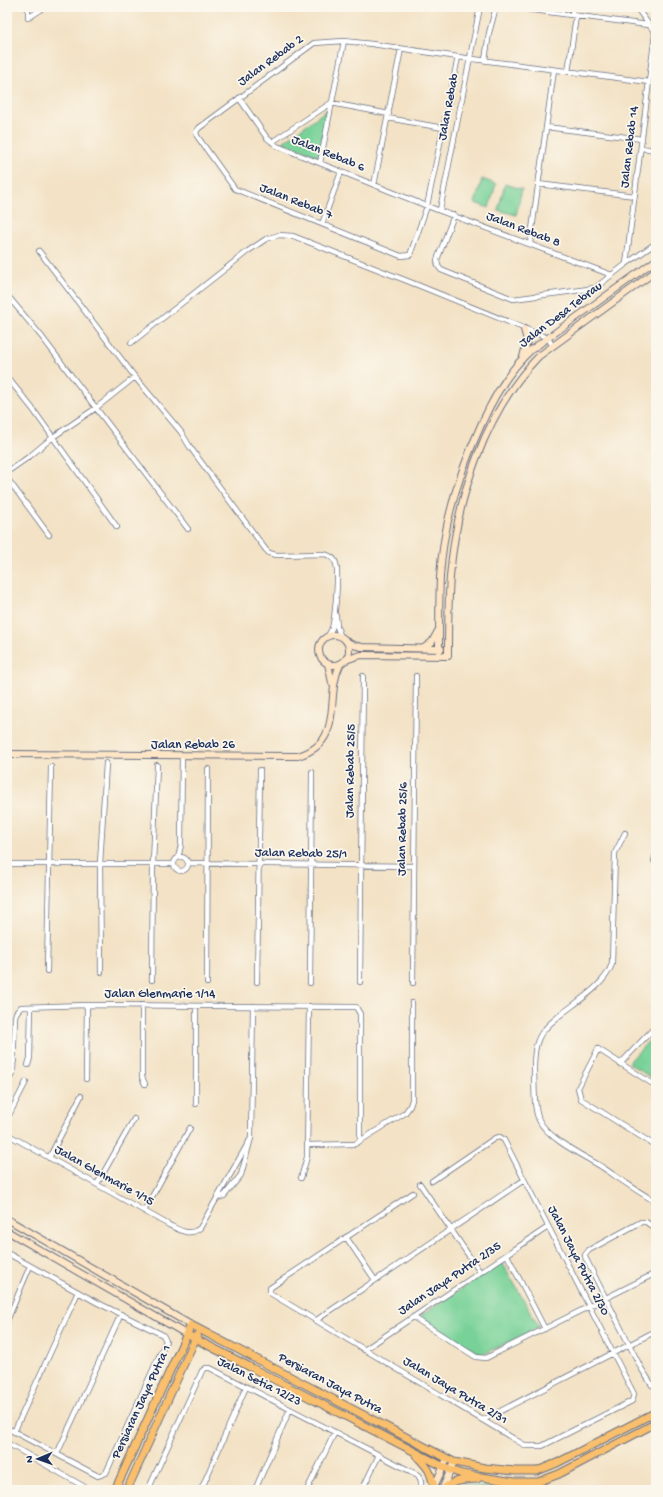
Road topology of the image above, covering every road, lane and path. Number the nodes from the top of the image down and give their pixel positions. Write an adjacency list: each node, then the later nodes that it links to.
1 (28, 7): 2 (street)
2 (45, 7)
3 (480, 7): 16 (street, Jalan Rebab)
4 (496, 7): 17 (street)
5 (510, 7): 10 (street)
6 (573, 7): 10 (street)
7 (636, 7): 11 (street)
8 (652, 7): 9 (street)
9 (656, 13)
10 (574, 15): 11 (street); 19 (street)
11 (648, 25): 12 (street)
12 (656, 34): 20 (street, Jalan Rebab 14)
13 (344, 41): 14 (street, Jalan Rebab 2); 21 (street, Jalan Rebab 2); 22 (street)
14 (401, 49): 15 (street, Jalan Rebab 2); 23 (street)
15 (458, 57): 16 (street, Jalan Rebab 2); 25 (street)
16 (470, 58): 17 (street, Jalan Rebab 2); 37 (street, Jalan Rebab)
17 (485, 60): 18 (street, Jalan Rebab 2)
18 (554, 70): 19 (street, Jalan Rebab 2); 24 (street)
19 (568, 72): 20 (street, Jalan Rebab 2)
20 (649, 82): 27 (street, Jalan Rebab 14)
21 (239, 98): 26 (street, Jalan Rebab 2); 28 (street, Jalan Rebab 6)
22 (331, 103): 23 (street); 28 (street); 31 (street)
23 (388, 116): 25 (street); 34 (street)
24 (546, 127): 27 (street); 33 (street)
25 (443, 128): 36 (street)
26 (197, 136): 39 (street, Jalan Rebab 7)
27 (642, 139): 29 (street, Jalan Rebab 14)
28 (272, 142): 31 (street, Jalan Rebab 6)
29 (641, 148): 30 (street); 35 (street, Jalan Rebab 14)
30 (656, 150)
31 (320, 163): 32 (street, Jalan Rebab 6)
32 (341, 172): 34 (street, Jalan Rebab 6); 39 (street)
33 (538, 184): 35 (street); 41 (street)
34 (374, 185): 36 (street, Jalan Rebab 6)
35 (635, 196): 44 (street, Jalan Rebab 14)
36 (427, 206): 37 (street, Jalan Rebab 8); 39 (street, Jalan Rebab 7)
37 (440, 210): 38 (street, Jalan Rebab 8)
38 (454, 215): 41 (street, Jalan Rebab 8); 46 (street)
39 (322, 224)
40 (656, 243): 44 (street)
41 (530, 244): 46 (street, Jalan Rebab 8)
42 (39, 251): 54 (street)
43 (656, 260): 49 (street, Jalan Desa Tebrau)
44 (626, 264): 46 (street)
45 (656, 271): 51 (street, Jalan Desa Tebrau)
46 (612, 274)
47 (7, 295): 55 (street)
48 (524, 329): 49 (street); 50 (street); 52 (street)
49 (548, 338): 51 (street); 52 (street, Jalan Desa Tebrau)
50 (131, 343)
51 (552, 345): 69 (street, Jalan Desa Tebrau)
52 (522, 358): 63 (street, Jalan Desa Tebrau)
53 (7, 377): 56 (street)
54 (135, 377): 55 (street); 62 (street)
55 (96, 408): 56 (street); 60 (street)
56 (53, 437): 57 (street); 59 (street)
57 (7, 472)
58 (7, 478): 61 (street)
59 (117, 527)
60 (188, 529)
61 (49, 535)
62 (335, 608): 64 (street); 65 (street)
63 (440, 626): 67 (street); 68 (street, Jalan Desa Tebrau)
64 (328, 636): 65 (street); 72 (street)
65 (341, 637): 66 (street)
66 (346, 641): 67 (street); 71 (street)
67 (422, 648): 68 (street)
68 (439, 649): 69 (street); 70 (street, Jalan Desa Tebrau)
69 (448, 649): 70 (street, Jalan Desa Tebrau)
70 (439, 656): 71 (street)
71 (346, 660): 73 (street)
72 (328, 664): 73 (street); 76 (street, Jalan Rebab 26)
73 (340, 665): 76 (street, Jalan Rebab 26)
74 (363, 676): 100 (street, Jalan Rebab 25/5)
75 (416, 676): 101 (street, Jalan Rebab 25/6)
76 (333, 690): 78 (street, Jalan Rebab 26)
77 (7, 754): 78 (street, Jalan Rebab 26)
78 (182, 756): 86 (street)
79 (106, 763): 95 (street)
80 (157, 765): 96 (street)
81 (51, 767): 94 (street)
82 (208, 769): 90 (street)
83 (260, 770): 91 (street)
84 (312, 772): 99 (street)
85 (625, 833): 149 (street)
86 (181, 846): 88 (street); 89 (street)
87 (656, 854): 92 (street)
88 (185, 857): 89 (street); 98 (street)
89 (178, 858): 97 (street)
90 (207, 863): 91 (street, Jalan Rebab 25/1); 98 (street, Jalan Rebab 25/1); 108 (street)
91 (259, 863): 99 (street, Jalan Rebab 25/1); 105 (street)
92 (656, 863)
93 (7, 864): 94 (street)
94 (48, 864): 95 (street); 102 (street)
95 (100, 864): 96 (street); 103 (street)
96 (153, 864): 97 (street); 104 (street)
97 (174, 864): 98 (street)
98 (188, 864)
99 (311, 864): 100 (street, Jalan Rebab 25/1); 109 (street)
100 (361, 866): 101 (street, Jalan Rebab 25/1); 106 (street, Jalan Rebab 25/5)
101 (414, 866): 107 (street, Jalan Rebab 25/6)
102 (47, 971)
103 (101, 972)
104 (152, 980)
105 (257, 982)
106 (360, 982)
107 (414, 982)
108 (208, 983)
109 (310, 983)
110 (412, 1003): 138 (street)
111 (87, 1005): 112 (street, Jalan Glenmarie 1/14); 113 (street, Jalan Glenmarie 1/14); 126 (street)
112 (142, 1005): 114 (street, Jalan Glenmarie 1/14); 129 (street)
113 (31, 1006): 118 (street, Jalan Glenmarie 1/14); 123 (street)
114 (196, 1006): 115 (street, Jalan Glenmarie 1/14); 132 (street)
115 (253, 1006): 116 (street, Jalan Glenmarie 1/14); 137 (street)
116 (309, 1006): 138 (street, Jalan Glenmarie 1/14); 139 (street)
117 (656, 1026): 122 (street)
118 (14, 1048): 119 (street); 121 (street, Jalan Glenmarie 1/14)
119 (7, 1051)
120 (7, 1057): 121 (street)
121 (14, 1061): 125 (street)
122 (620, 1064): 130 (street); 140 (street)
123 (28, 1065)
124 (7, 1067): 125 (street)
125 (13, 1072): 128 (street)
126 (86, 1079)
127 (26, 1082): 133 (street)
128 (7, 1083)
129 (145, 1084)
130 (656, 1086)
131 (81, 1096): 141 (street)
132 (196, 1104)
133 (7, 1119)
134 (134, 1119): 145 (street)
135 (190, 1128): 150 (street)
136 (7, 1134): 141 (street, Jalan Glenmarie 1/15)
137 (251, 1138): 148 (street); 148 (street)
138 (360, 1141): 139 (street)
139 (308, 1145): 142 (street)
140 (656, 1146)
141 (50, 1158): 145 (street, Jalan Glenmarie 1/15)
142 (301, 1178)
143 (524, 1180): 144 (street, Jalan Jaya Putra 2/30); 152 (street, Jalan Jaya Putra 2/30); 154 (street)
144 (432, 1181)
145 (97, 1184): 150 (street, Jalan Glenmarie 1/15)
146 (420, 1184): 154 (street)
147 (413, 1193): 156 (street)
148 (217, 1198): 150 (street, Jalan Glenmarie 1/15)
149 (656, 1202)
150 (144, 1211)
151 (7, 1219): 170 (street, Persiaran Jaya Putra)
152 (548, 1227): 158 (street, Jalan Jaya Putra 2/35); 165 (street, Jalan Jaya Putra 2/30)
153 (656, 1229): 164 (street)
154 (452, 1230): 160 (street); 162 (street)
155 (7, 1231): 174 (street, Persiaran Jaya Putra)
156 (346, 1237): 162 (street); 169 (street, Jalan Jaya Putra 2/31)
157 (7, 1254): 159 (street)
158 (507, 1255): 160 (street, Jalan Jaya Putra 2/35); 171 (street)
159 (30, 1266): 163 (street); 168 (street)
160 (480, 1272): 167 (street, Jalan Jaya Putra 2/35)
161 (656, 1273): 164 (street)
162 (376, 1279): 169 (street)
163 (78, 1292): 166 (street); 189 (street)
164 (606, 1298): 165 (street); 176 (street)
165 (589, 1307): 171 (street); 178 (street, Jalan Jaya Putra 2/30)
166 (121, 1314): 193 (street); 193 (street)
167 (413, 1317): 171 (street); 177 (street, Jalan Jaya Putra 2/35)
168 (7, 1321)
169 (315, 1321): 177 (street, Jalan Jaya Putra 2/31)
170 (191, 1325): 172 (main road, Persiaran Jaya Putra); 174 (main road, Persiaran Jaya Putra 1)
171 (545, 1329)
172 (200, 1330): 175 (main road, Persiaran Jaya Putra 1); 184 (main road, Persiaran Jaya Putra)
173 (656, 1332): 176 (street)
174 (186, 1334): 175 (main road, Persiaran Jaya Putra); 201 (main road, Persiaran Jaya Putra 1)
175 (196, 1338): 187 (main road, Persiaran Jaya Putra); 202 (main road, Persiaran Jaya Putra 1)
176 (629, 1345): 178 (street); 180 (street)
177 (364, 1350): 185 (street, Jalan Jaya Putra 2/31)
178 (613, 1353): 181 (street, Jalan Jaya Putra 2/30); 185 (street)
179 (246, 1387): 182 (street, Jalan Setia 12/23); 203 (street, Jalan Setia 12/23); 204 (street)
180 (656, 1387)
181 (634, 1397): 185 (street, Jalan Jaya Putra 2/31)
182 (290, 1409): 190 (street, Jalan Setia 12/23); 205 (street)
183 (656, 1412): 195 (main road, Persiaran Jaya Putra)
184 (367, 1417): 187 (main road); 195 (main road, Persiaran Jaya Putra)
185 (483, 1420)
186 (656, 1424): 198 (main road, Persiaran Jaya Putra)
187 (363, 1425): 192 (main road, Persiaran Jaya Putra)
188 (7, 1428): 189 (street)
189 (14, 1432): 193 (street)
190 (335, 1432): 194 (street, Jalan Setia 12/23); 206 (street)
191 (7, 1443): 200 (street)
192 (412, 1450): 196 (main road, Persiaran Jaya Putra); 199 (main road)
193 (57, 1454)
194 (379, 1455): 207 (street); 208 (street, Jalan Setia 12/23)
195 (450, 1460): 196 (street)
196 (447, 1468): 197 (main road, Persiaran Jaya Putra); 199 (street); 209 (street)
197 (485, 1478): 198 (main road, Persiaran Jaya Putra); 209 (main road)
198 (515, 1482): 210 (street)
199 (433, 1488)
200 (90, 1490)
201 (115, 1490)
202 (128, 1490)
203 (148, 1490)
204 (201, 1490)
205 (255, 1490)
206 (307, 1490)
207 (362, 1490)
208 (419, 1490)
209 (442, 1490)
210 (514, 1490)

